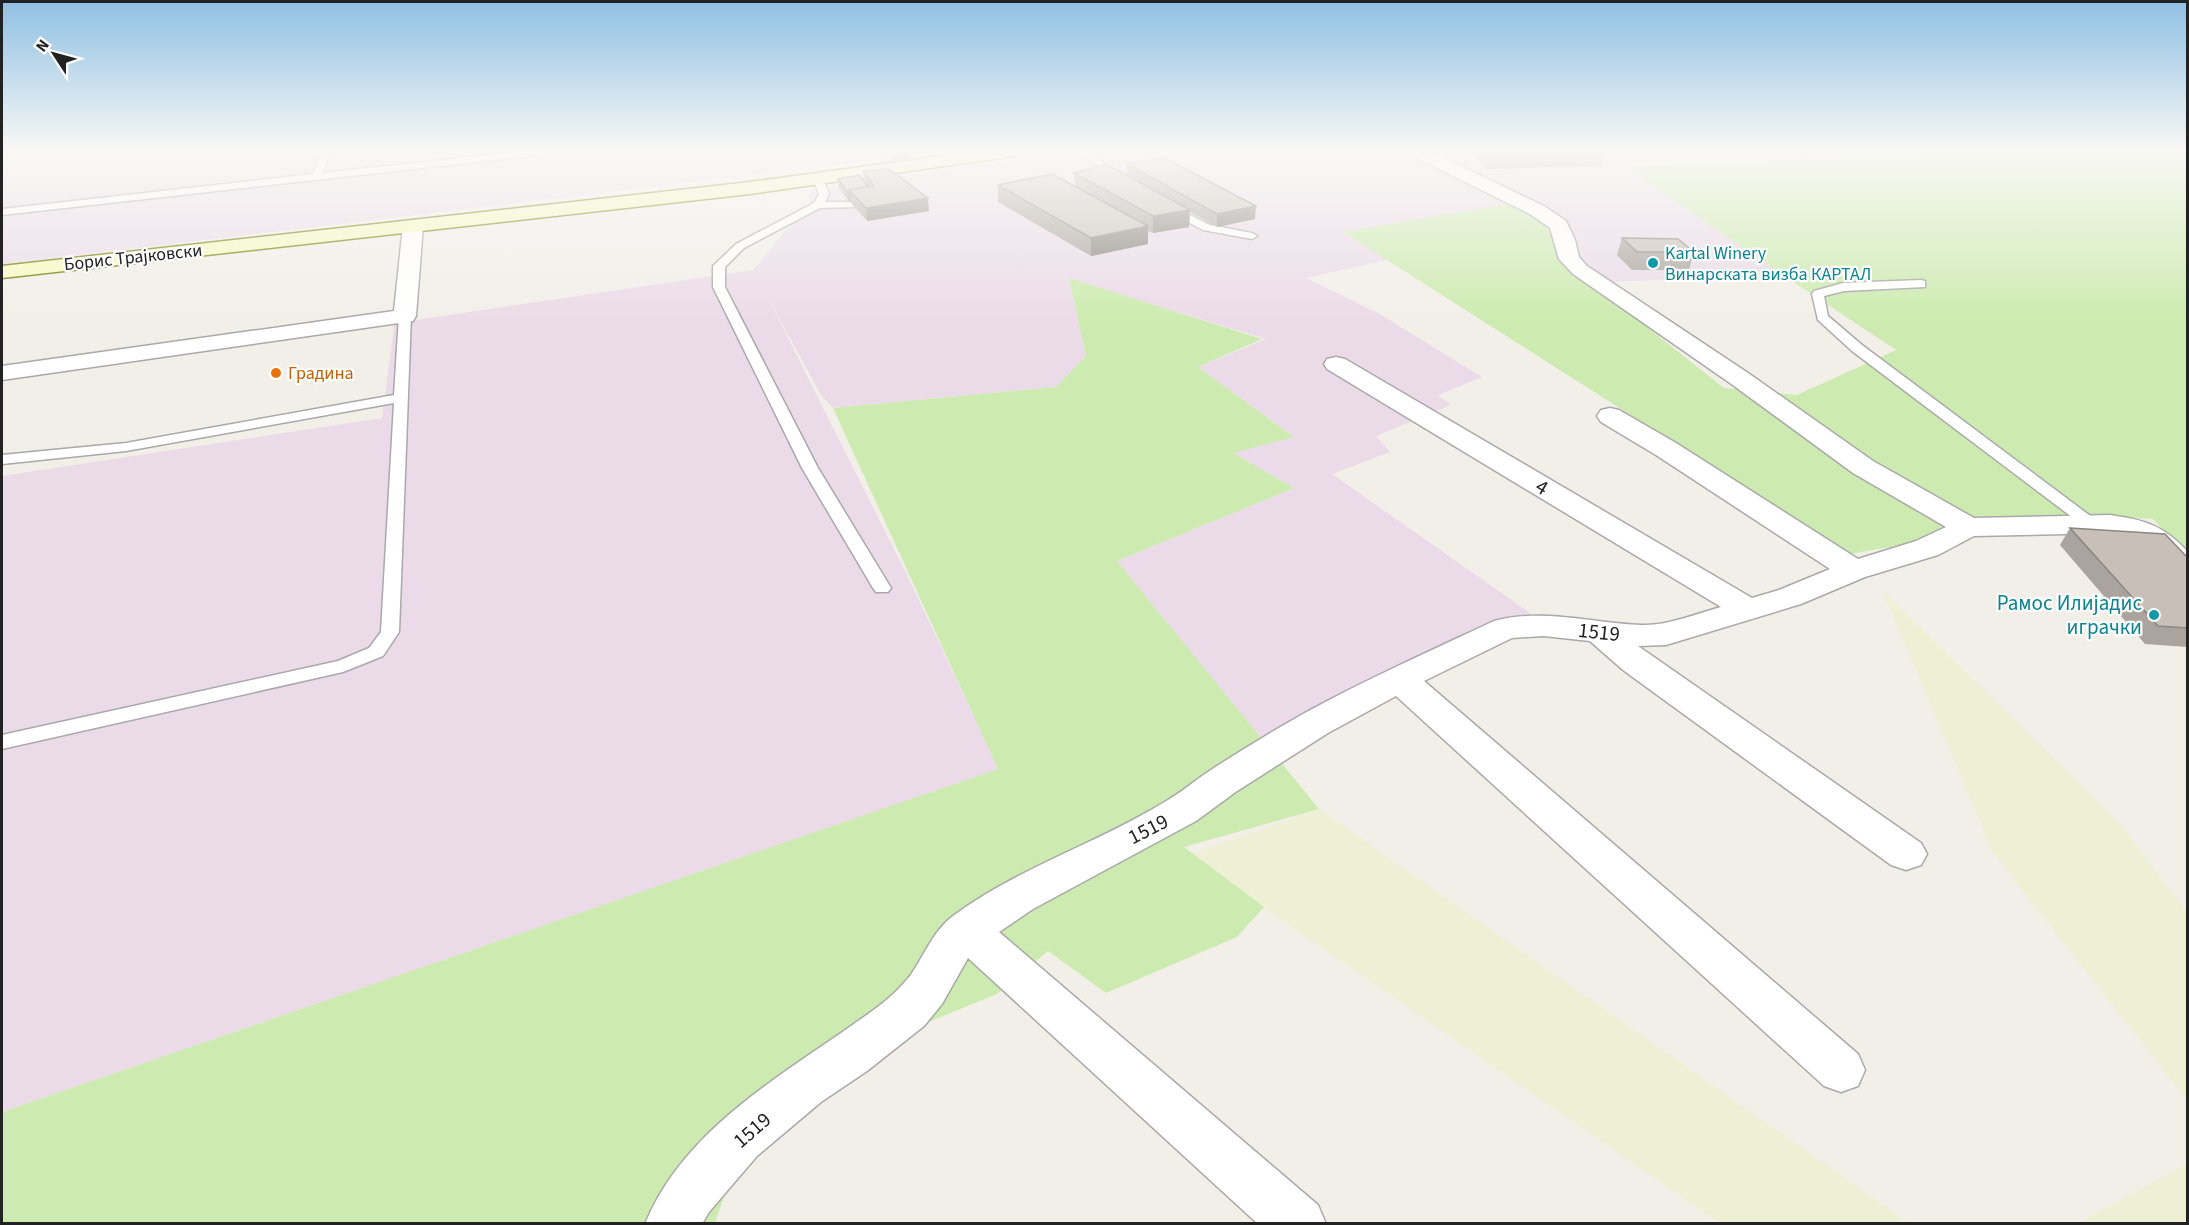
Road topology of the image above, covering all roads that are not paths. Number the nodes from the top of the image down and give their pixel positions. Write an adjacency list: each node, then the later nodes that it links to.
1 (36, 208): 6 (lane)
2 (571, 208): 7 (main road, Борис Трајковски)
3 (812, 208): 24 (lane)
4 (1170, 208): 10 (lane)
5 (1533, 208): 21 (street)
6 (2, 212)
7 (491, 218): 8 (main road, Борис Трајковски); 11 (main road)
8 (413, 226): 9 (main road, Борис Трајковски); 11 (street)
9 (336, 234): 11 (main road); 12 (main road, Борис Трајковски)
10 (1252, 236)
11 (411, 249): 14 (street)
12 (2, 272)
13 (1921, 284): 20 (lane)
14 (405, 316): 16 (street); 17 (lane)
15 (1336, 364): 25 (street, 4)
16 (2, 373)
17 (401, 398): 19 (lane); 28 (lane)
18 (1610, 416): 22 (street)
19 (2, 459)
20 (2091, 524): 21 (street); 23 (street)
21 (1968, 527): 22 (street, 1519)
22 (1854, 570): 25 (street, 1519)
23 (2187, 571)
24 (882, 588)
25 (1748, 609): 26 (street, 1519)
26 (1600, 632): 27 (street, 1519); 29 (street)
27 (1399, 679): 30 (street, 1519); 31 (street)
28 (2, 742)
29 (1906, 854)
30 (968, 930): 32 (street, 1519); 35 (street)
31 (1841, 1070)
32 (710, 1171): 33 (street, 1519); 34 (street)
33 (672, 1224)
34 (700, 1224)
35 (1299, 1224)

